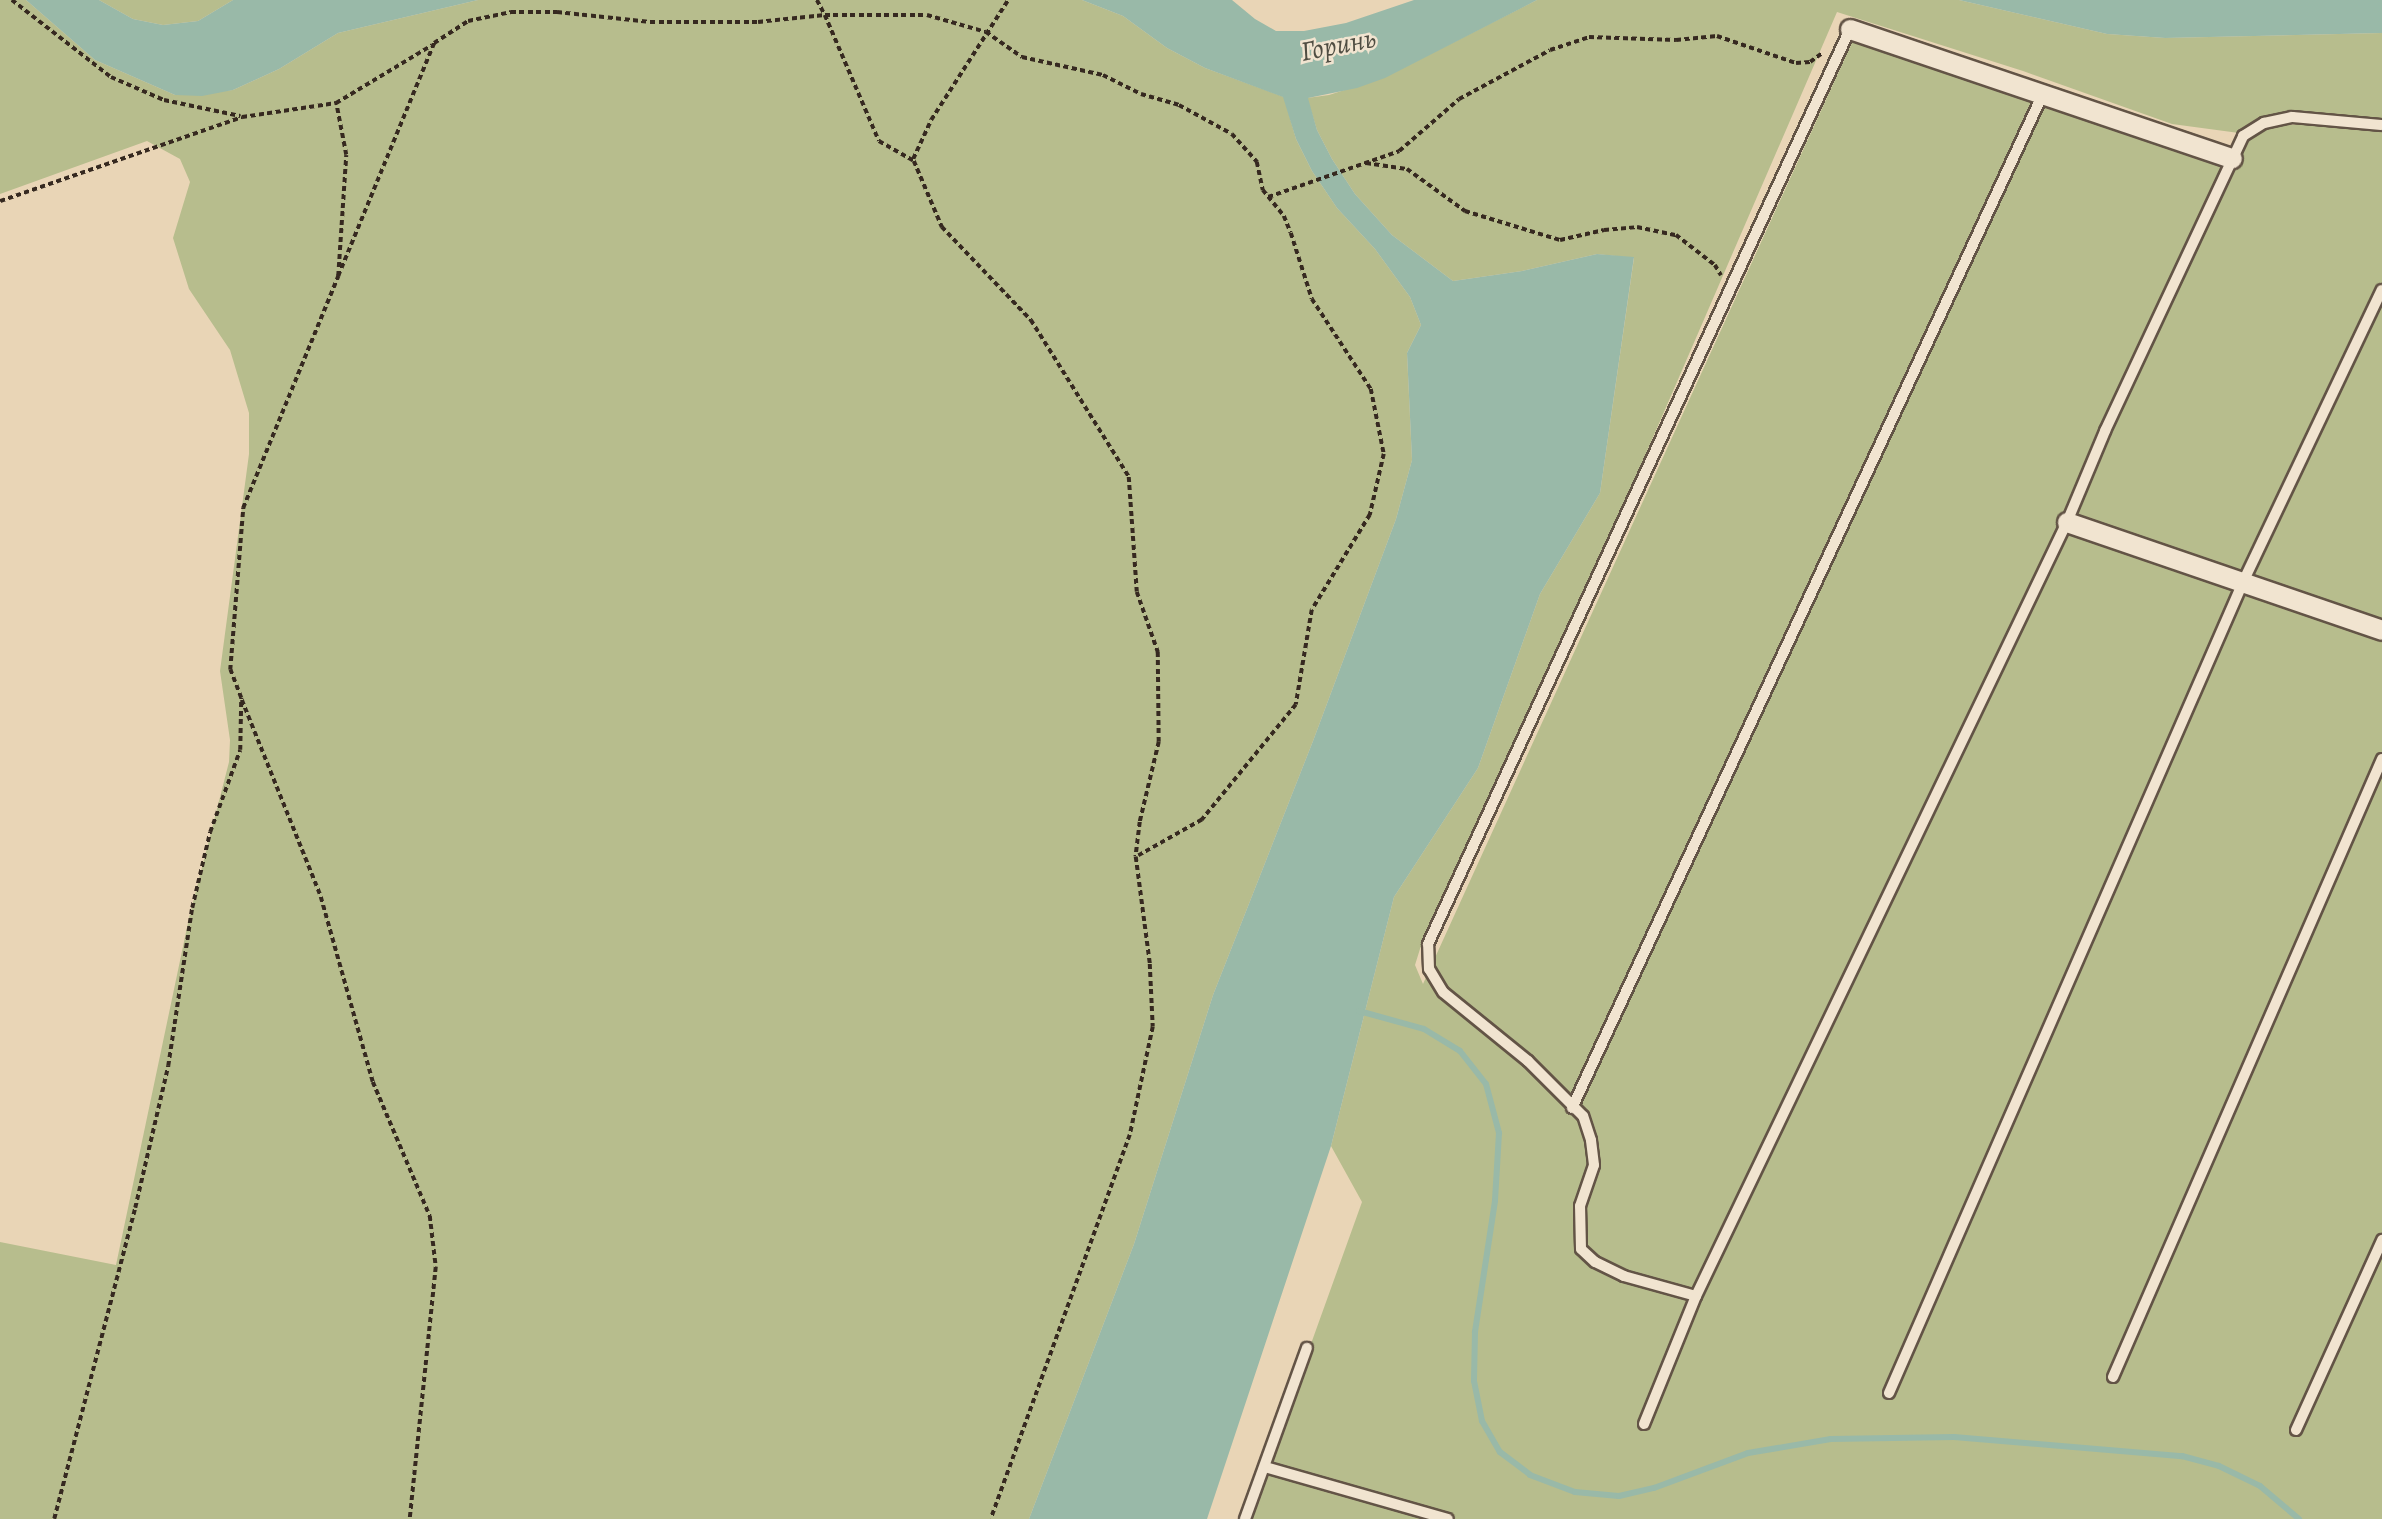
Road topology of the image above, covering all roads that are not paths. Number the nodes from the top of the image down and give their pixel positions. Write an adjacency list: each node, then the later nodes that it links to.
1 (1850, 29): 2 (street); 10 (lane)
2 (2043, 94): 4 (street); 10 (lane)
3 (2382, 125): 4 (lane)
4 (2232, 158): 6 (lane)
5 (2382, 290): 7 (lane)
6 (2067, 522): 7 (street); 12 (lane)
7 (2244, 580): 8 (street); 15 (lane)
8 (2382, 630)
9 (2382, 759): 14 (lane)
10 (1572, 1108): 12 (lane)
11 (2382, 1240): 17 (lane)
12 (1696, 1296): 16 (lane)
13 (1307, 1348): 18 (lane)
14 (2113, 1377)
15 (1889, 1393)
16 (1644, 1424)
17 (2296, 1430)
18 (1265, 1467): 19 (lane); 20 (lane)
19 (1245, 1519)
20 (1448, 1519)

